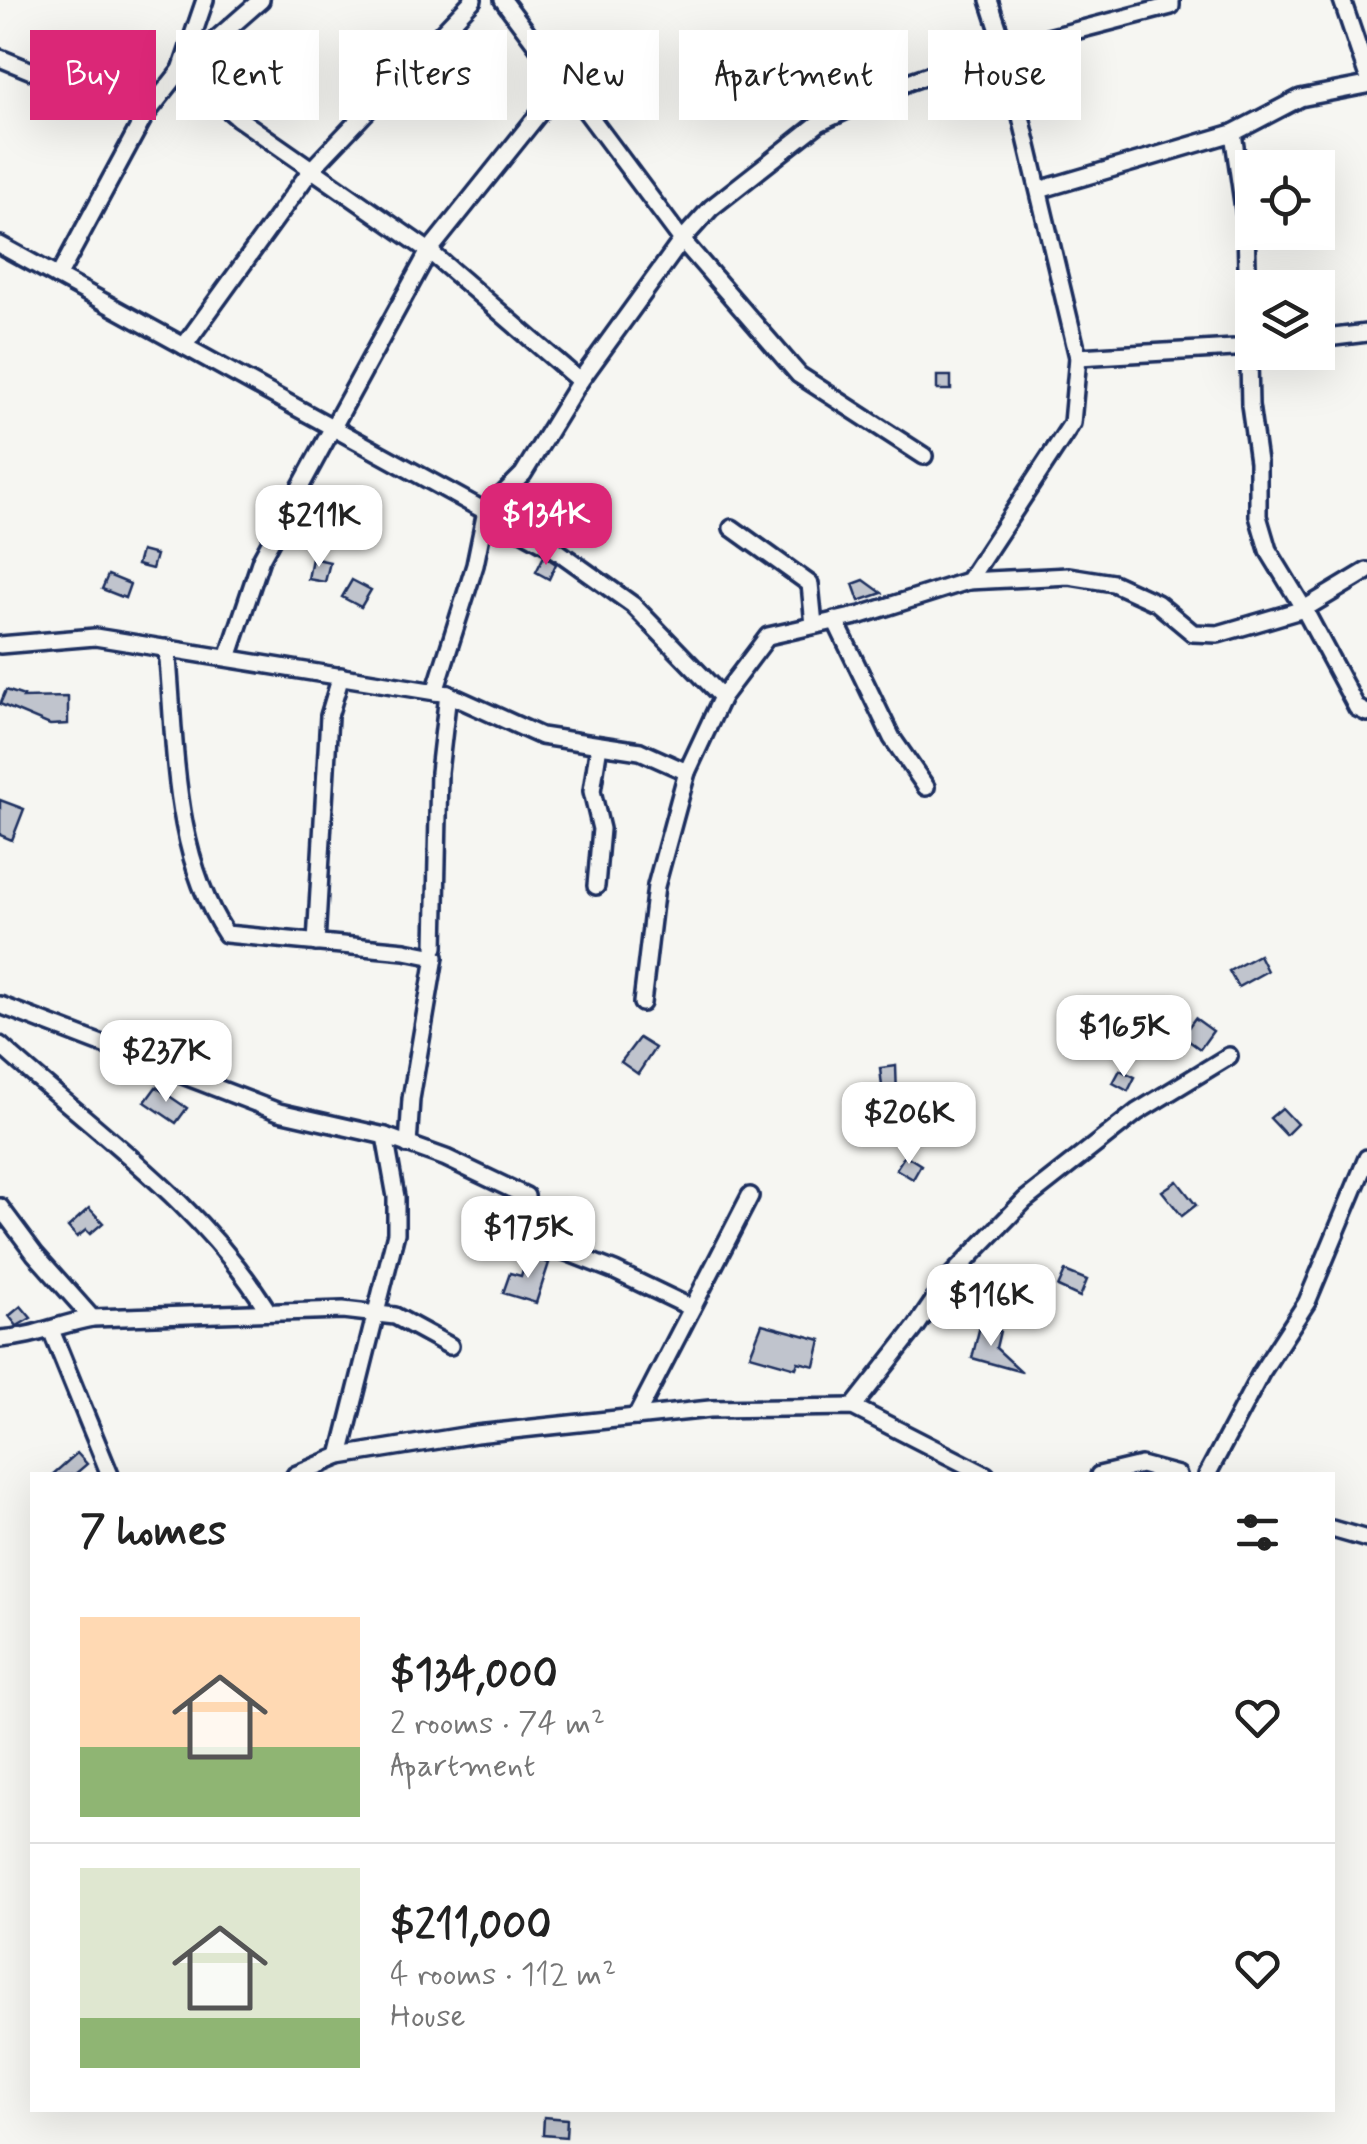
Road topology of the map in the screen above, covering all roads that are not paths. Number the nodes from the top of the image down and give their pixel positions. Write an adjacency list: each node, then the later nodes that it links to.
1 (206, 0): 8 (street)
2 (262, 0): 9 (street)
3 (473, 0): 26 (street)
4 (503, 0): 12 (street)
5 (989, 0): 10 (street)
6 (1172, 0): 11 (street)
7 (1342, 0): 15 (street)
8 (195, 30)
9 (227, 30)
10 (999, 30)
11 (1080, 30)
12 (527, 31)
13 (0, 58): 14 (street)
14 (30, 70)
15 (1367, 74)
16 (928, 75): 28 (street)
17 (176, 76): 19 (street)
18 (1367, 85): 25 (street)
19 (156, 102)
20 (142, 120): 32 (street)
21 (241, 120): 26 (street)
22 (534, 120): 30 (street)
23 (594, 120): 28 (street)
24 (1022, 120): 27 (street)
25 (1233, 133): 27 (street); 31 (street)
26 (311, 170): 30 (street); 35 (street)
27 (1039, 190): 37 (street)
28 (682, 240): 39 (street); 41 (street)
29 (0, 246): 32 (street)
30 (429, 251): 39 (street); 40 (street)
31 (1248, 270)
32 (58, 277): 35 (street)
33 (1367, 333): 34 (street)
34 (1335, 337)
35 (184, 346): 40 (street)
36 (1235, 348): 37 (street)
37 (1078, 357): 45 (street)
38 (1251, 370): 46 (street)
39 (580, 380): 42 (street)
40 (334, 428): 42 (street); 51 (street)
41 (924, 456)
42 (486, 512): 53 (street); 54 (street)
43 (732, 528): 48 (street)
44 (1367, 571): 46 (street)
45 (968, 581): 46 (street); 47 (street)
46 (1304, 610): 55 (street)
47 (836, 620): 48 (street); 58 (street)
48 (814, 625): 54 (street)
49 (0, 645): 50 (street)
50 (166, 648): 51 (street); 60 (street)
51 (228, 658): 52 (street)
52 (340, 676): 53 (street); 60 (street)
53 (442, 693): 56 (street); 61 (street)
54 (722, 696): 57 (street)
55 (1367, 713)
56 (599, 745): 57 (street); 59 (street)
57 (688, 772): 62 (street)
58 (926, 787)
59 (596, 886)
60 (316, 944): 67 (street)
61 (435, 947)
62 (642, 1003)
63 (0, 1005): 66 (street)
64 (0, 1045): 72 (street)
65 (1229, 1056): 78 (street)
66 (385, 1136): 67 (street); 73 (street)
67 (408, 1144): 71 (street)
68 (1367, 1158): 86 (street)
69 (750, 1196): 71 (street)
70 (0, 1207): 74 (street)
71 (692, 1308): 79 (street)
72 (268, 1312): 73 (street); 74 (street)
73 (376, 1314): 77 (street); 80 (street)
74 (92, 1318): 75 (street)
75 (51, 1330): 76 (street); 81 (street)
76 (0, 1339)
77 (450, 1346)
78 (853, 1407): 79 (street); 83 (street)
79 (636, 1417): 80 (street)
80 (340, 1456): 82 (street)
81 (109, 1472)
82 (302, 1472)
83 (980, 1472)
84 (1112, 1472): 85 (street)
85 (1167, 1472)
86 (1208, 1472)
87 (1335, 1530): 88 (street)
88 (1367, 1539)

